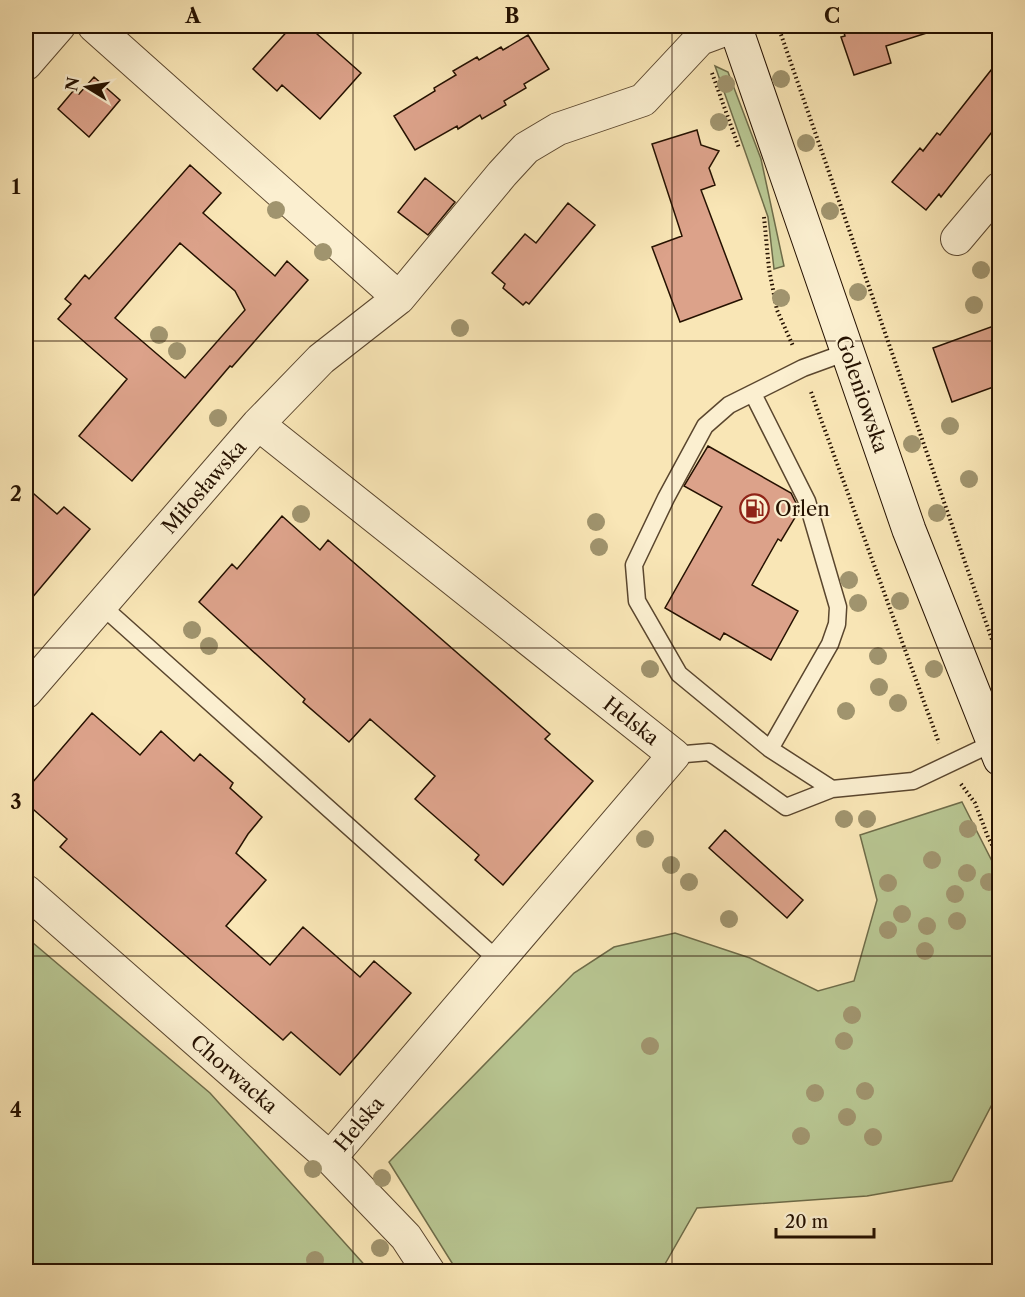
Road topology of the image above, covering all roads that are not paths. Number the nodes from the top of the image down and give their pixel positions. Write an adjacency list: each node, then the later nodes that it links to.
1 (58, 26): 4 (street)
2 (94, 26): 7 (street)
3 (735, 26): 7 (street, Miłosławska); 8 (street, Goleniowska)
4 (26, 64)
5 (999, 188): 6 (street)
6 (957, 240)
7 (399, 298): 10 (street, Miłosławska)
8 (847, 352): 9 (lane); 14 (street, Goleniowska)
9 (753, 394): 13 (lane); 13 (lane)
10 (258, 424): 11 (street, Miłosławska); 15 (street, Helska)
11 (102, 606): 12 (street, Miłosławska); 18 (lane)
12 (26, 692)
13 (770, 749): 16 (lane)
14 (996, 751): 16 (lane)
15 (674, 755): 16 (lane); 18 (street, Helska)
16 (832, 789)
17 (26, 891): 19 (street, Chorwacka)
18 (498, 960): 19 (street, Helska)
19 (330, 1158): 20 (street, Chorwacka)
20 (429, 1272)

